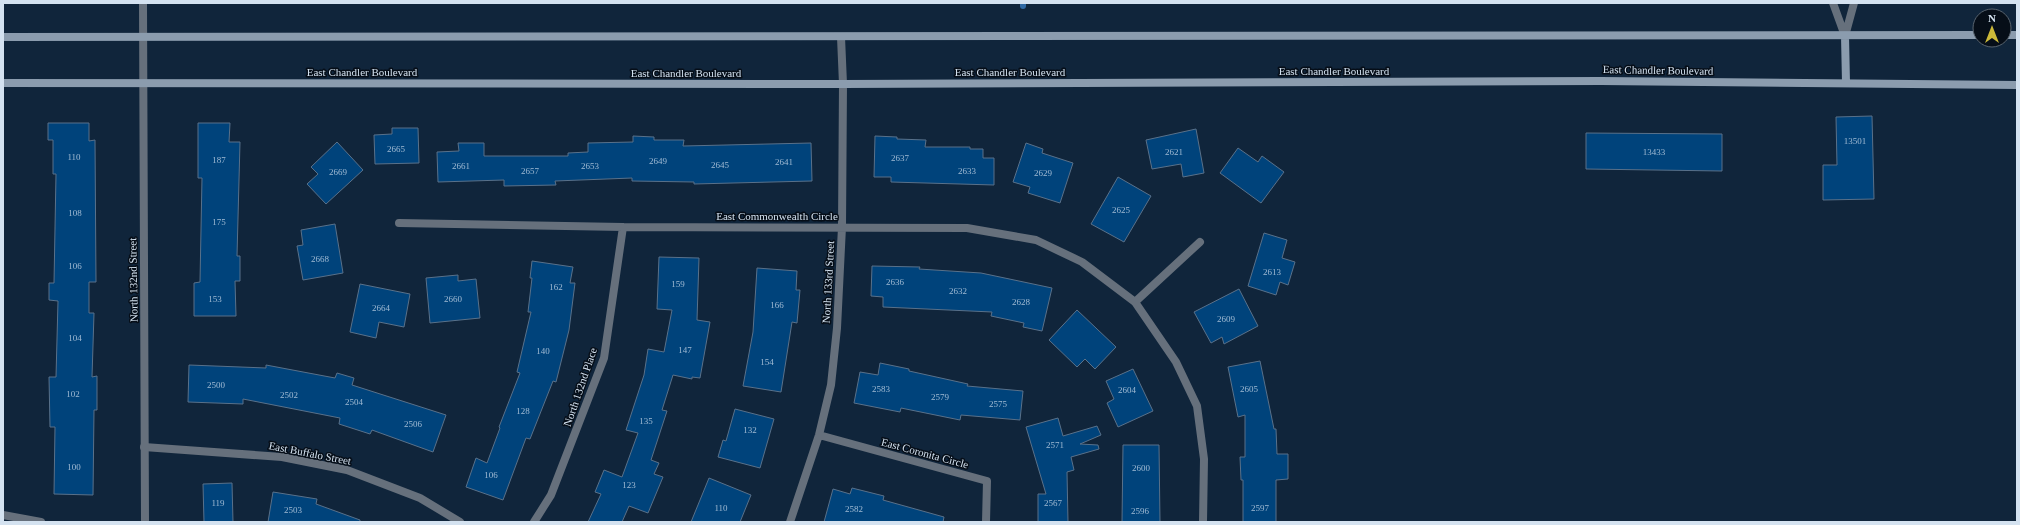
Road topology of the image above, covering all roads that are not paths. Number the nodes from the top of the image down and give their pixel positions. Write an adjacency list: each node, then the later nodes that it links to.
1 (143, 3): 7 (street, North 132nd Street)
2 (1833, 3): 5 (street)
3 (1854, 3): 5 (street)
4 (1972, 35): 5 (main road)
5 (1845, 36): 8 (main road); 12 (main road)
6 (3, 37): 7 (main road)
7 (143, 37): 8 (main road); 9 (street, North 132nd Street)
8 (841, 37): 11 (street, North 133rd Street)
9 (143, 83): 10 (main road, East Chandler Boulevard); 11 (main road, East Chandler Boulevard); 20 (street, North 132nd Street)
10 (3, 84)
11 (843, 84): 12 (main road, East Chandler Boulevard); 16 (street, North 133rd Street)
12 (1846, 84): 13 (main road, East Chandler Boulevard)
13 (2017, 85)
14 (399, 223): 15 (street, East Commonwealth Circle)
15 (623, 227): 16 (street, East Commonwealth Circle); 25 (street, North 132nd Place)
16 (842, 227): 18 (street, East Commonwealth Circle); 19 (street, North 133rd Street)
17 (1200, 242): 18 (street)
18 (1135, 302): 28 (street, East Commonwealth Circle)
19 (819, 435): 26 (street, North 133rd Street); 27 (street, East Coronita Circle)
20 (144, 447): 23 (street, North 132nd Street); 24 (street, East Buffalo Street)
21 (3, 515): 22 (street)
22 (42, 522)
23 (145, 522)
24 (460, 522)
25 (534, 522)
26 (790, 522)
27 (986, 522)
28 (1203, 522)

